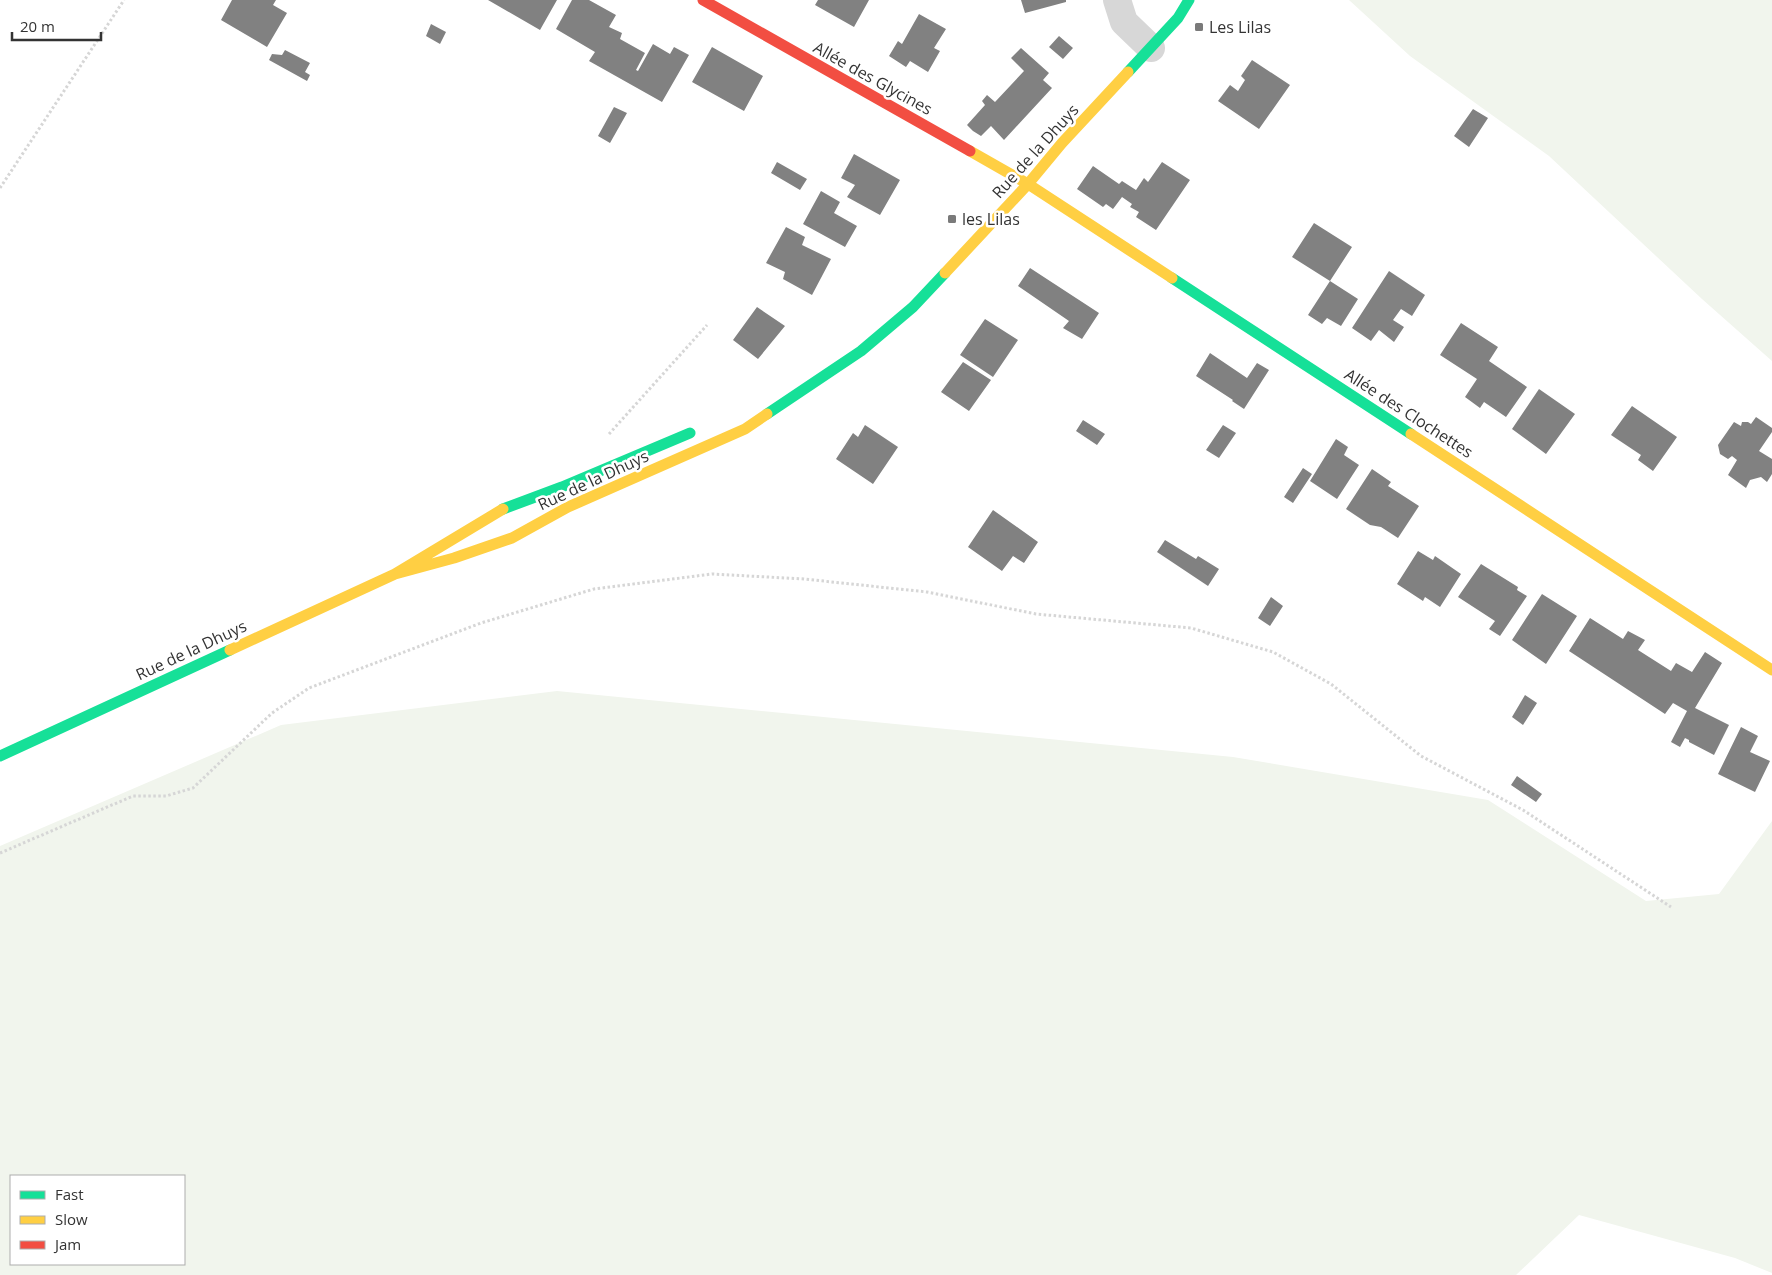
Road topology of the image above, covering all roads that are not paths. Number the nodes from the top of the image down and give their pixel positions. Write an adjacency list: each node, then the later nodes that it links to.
1 (702, 0): 5 (street, Allée des Glycines)
2 (1117, 0): 4 (street)
3 (1195, 2): 4 (street, Rue de la Dhuys)
4 (1151, 48): 5 (street, Rue de la Dhuys)
5 (1028, 184): 6 (street, Rue de la Dhuys); 10 (street, Allée des Clochettes)
6 (796, 394): 7 (street, Rue de la Dhuys); 9 (street, Rue de la Dhuys)
7 (759, 406)
8 (696, 430): 9 (street, Rue de la Dhuys)
9 (395, 574): 11 (street, Rue de la Dhuys)
10 (1772, 670)
11 (0, 756)

